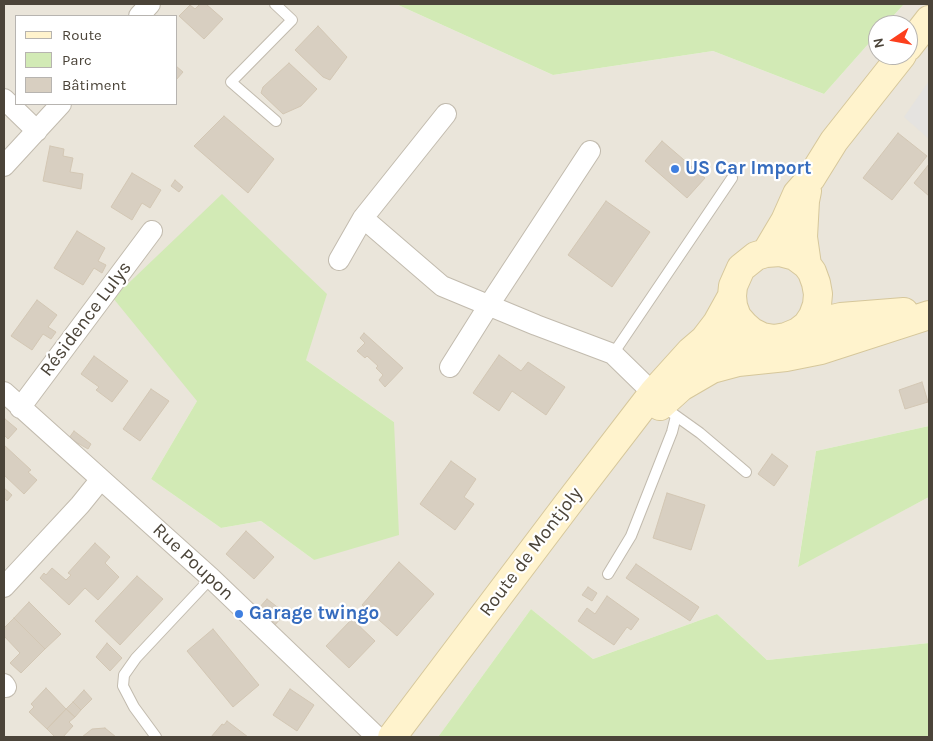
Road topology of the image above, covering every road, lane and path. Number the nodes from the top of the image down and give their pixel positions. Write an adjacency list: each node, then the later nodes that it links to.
1 (150, 4): 3 (street)
2 (275, 4): 10 (lane)
3 (140, 15)
4 (929, 20): 5 (main road)
5 (918, 35)
6 (894, 65): 15 (main road)
7 (4, 98): 11 (street)
8 (60, 105): 11 (street)
9 (446, 114): 16 (street)
10 (276, 120)
11 (37, 131): 13 (street)
12 (590, 152): 22 (street)
13 (4, 166)
14 (732, 178): 27 (lane)
15 (811, 178): 18 (main road); 20 (main road)
16 (363, 218): 19 (street); 22 (street)
17 (152, 231): 32 (street, Résidence Lulys)
18 (766, 253): 20 (main road); 21 (main road)
19 (339, 260)
20 (809, 269): 23 (main road); 25 (main road)
21 (732, 296): 26 (main road); 29 (main road)
22 (489, 305): 27 (street); 28 (street)
23 (929, 309): 25 (main road)
24 (929, 315): 31 (main road)
25 (798, 332): 26 (main road)
26 (762, 337): 29 (main road)
27 (613, 354): 31 (street)
28 (450, 367)
29 (674, 370): 31 (main road)
30 (4, 392): 32 (street, Rue Poupon)
31 (663, 405): 33 (lane); 35 (lane); 40 (main road, Route de Montjoly)
32 (20, 408): 34 (street, Rue Poupon)
33 (746, 472)
34 (101, 479): 36 (street, Rue Poupon); 37 (street)
35 (608, 574)
36 (211, 578): 38 (lane); 39 (street, Rue Poupon)
37 (4, 587)
38 (156, 737)
39 (377, 737)
40 (392, 737)

